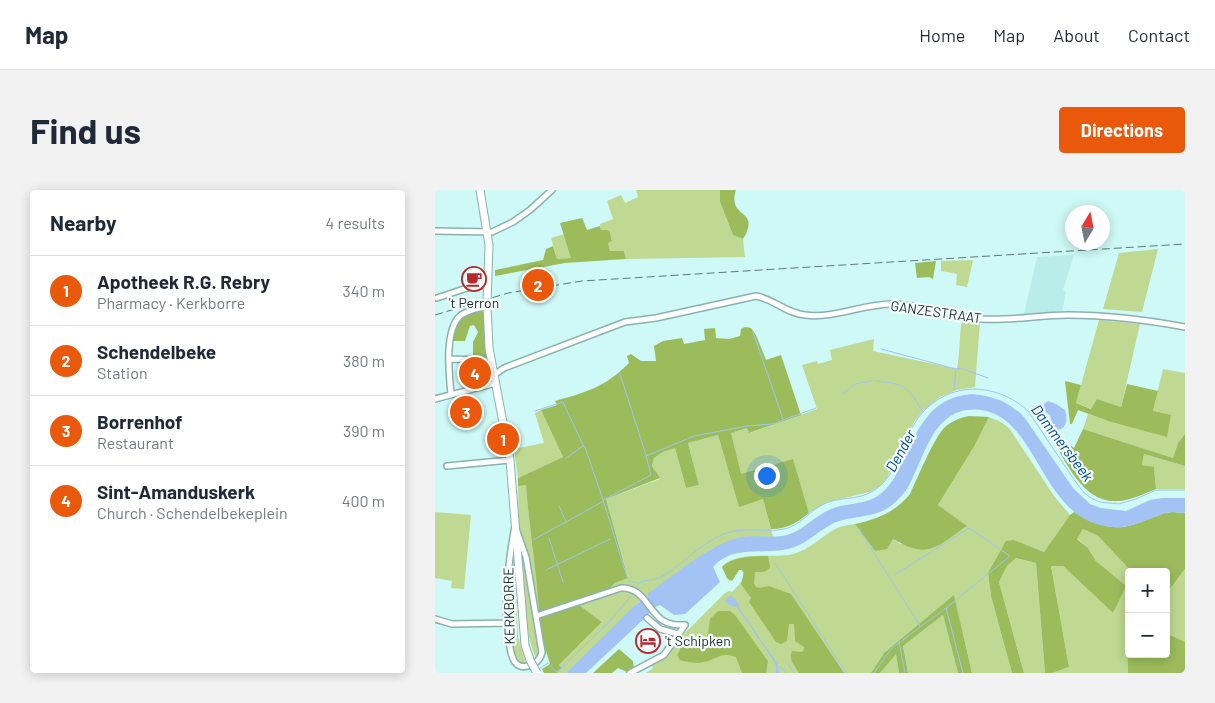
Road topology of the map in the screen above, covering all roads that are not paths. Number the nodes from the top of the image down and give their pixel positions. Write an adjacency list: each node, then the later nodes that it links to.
1 (480, 190): 4 (street, KERKBORRE)
2 (552, 190): 4 (street)
3 (435, 231): 4 (street)
4 (488, 232): 5 (street, KERKBORRE)
5 (488, 286): 6 (street); 7 (street, KERKBORRE)
6 (437, 298)
7 (487, 307): 9 (street); 11 (street, KERKBORRE)
8 (1185, 327): 11 (street, GANZESTRAAT)
9 (449, 359): 10 (street); 13 (street)
10 (482, 360)
11 (495, 375): 12 (street, KERKBORRE)
12 (496, 383): 13 (street); 15 (street, KERKBORRE)
13 (451, 394): 14 (street)
14 (435, 399)
15 (510, 460): 16 (street); 17 (street, KERKBORRE)
16 (447, 466)
17 (515, 526): 18 (street, KERKBORRE); 21 (street, KERKBORRE); 23 (street, KERKBORRE, bridge)
18 (536, 616): 21 (street, KERKBORRE); 22 (street, KERKBORRE)
19 (647, 618): 22 (street)
20 (435, 620): 21 (street)
21 (507, 623)
22 (678, 634): 24 (street)
23 (537, 673)
24 (630, 673)

